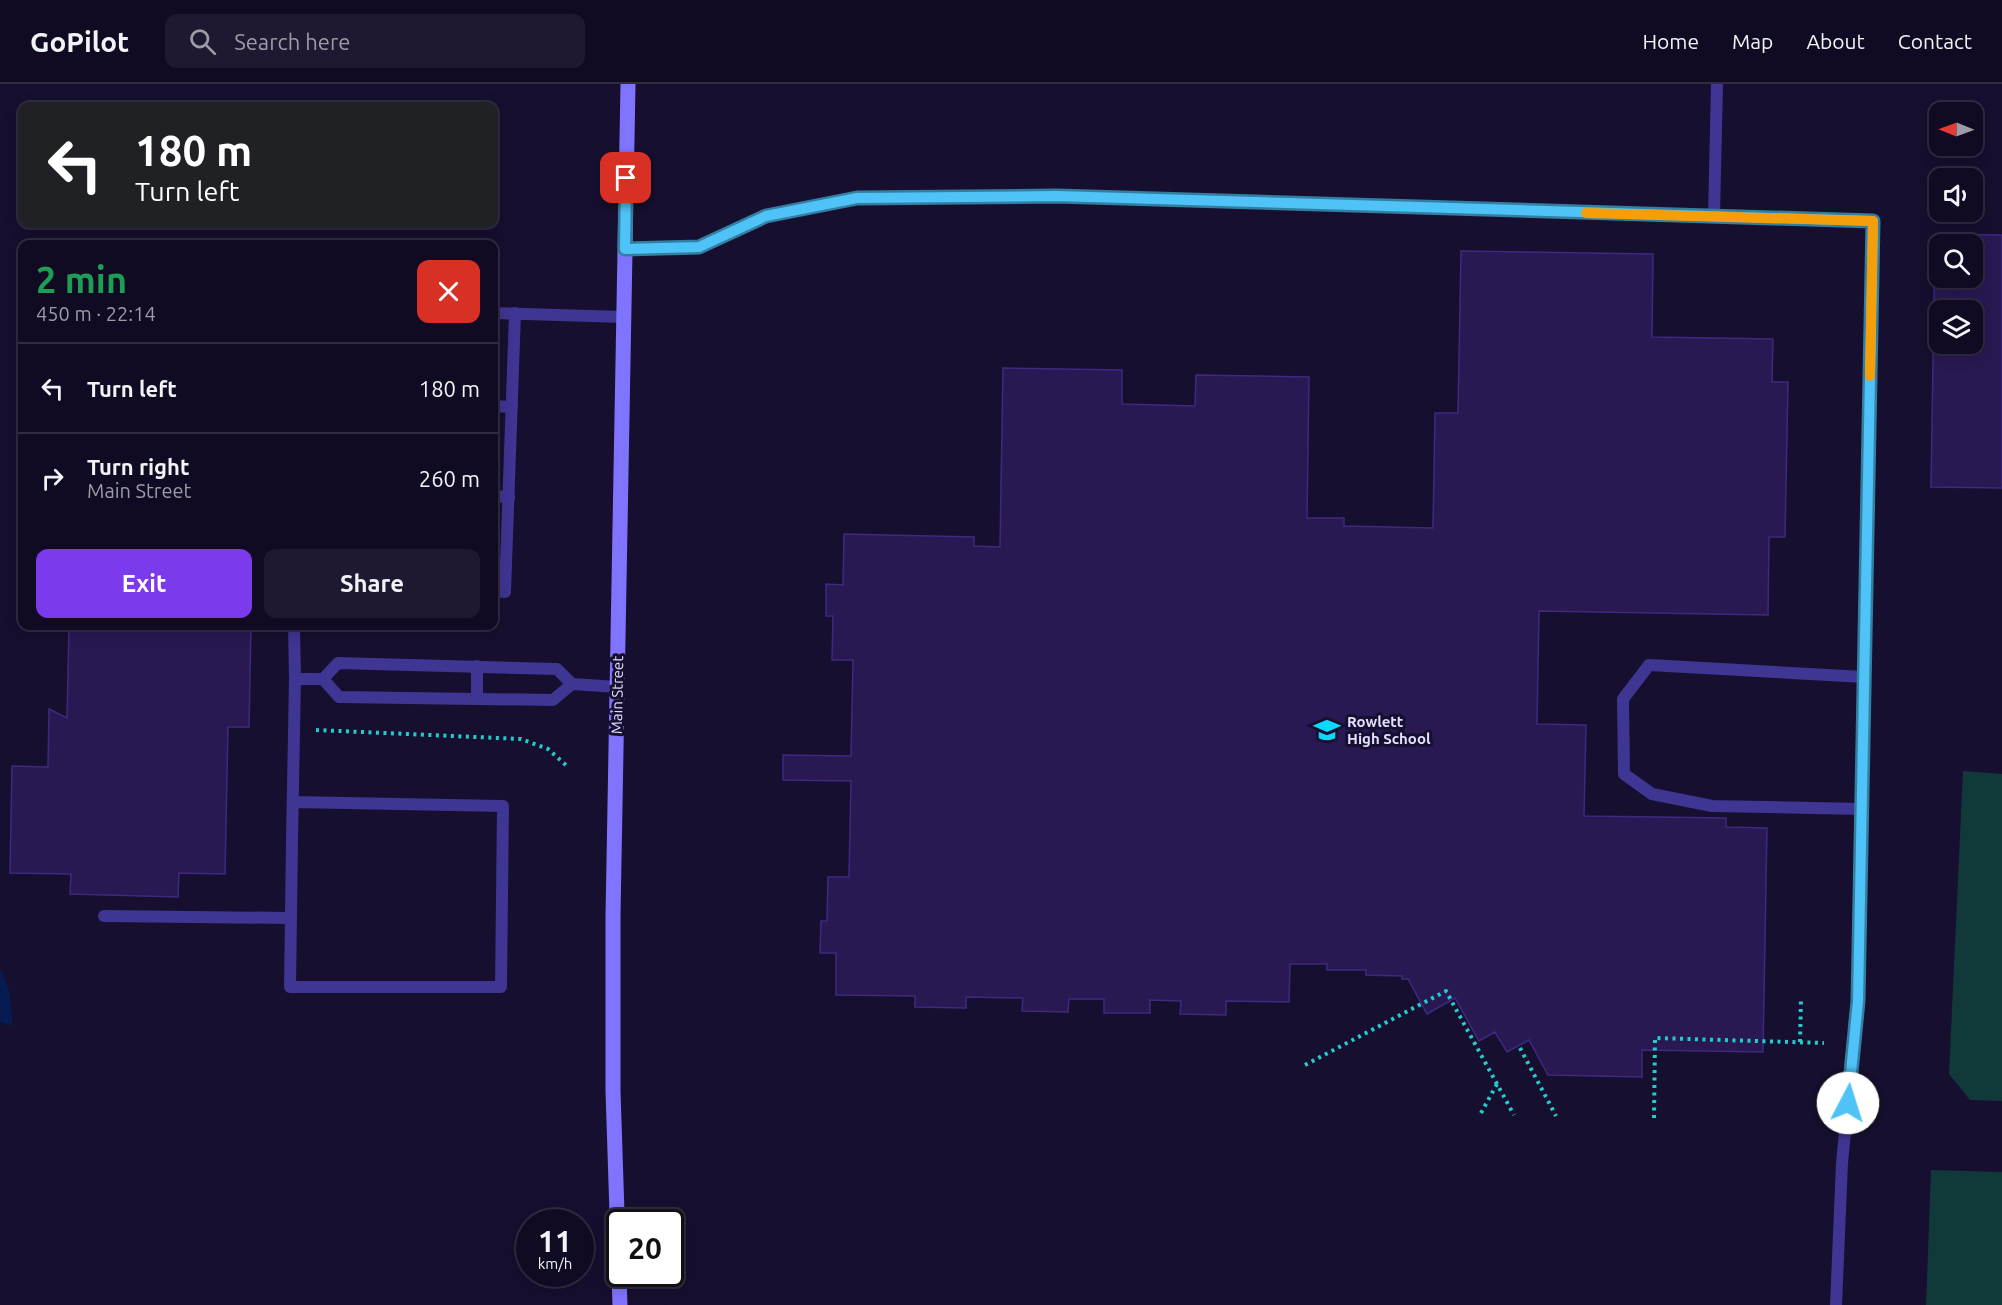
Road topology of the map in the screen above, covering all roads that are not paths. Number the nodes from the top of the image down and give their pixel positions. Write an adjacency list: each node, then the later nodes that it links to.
1 (628, 84): 4 (street, Main Street)
2 (1717, 84): 3 (lane)
3 (1714, 216): 4 (lane); 15 (lane)
4 (625, 249): 7 (street, Main Street)
5 (498, 313): 6 (lane)
6 (515, 313): 7 (lane); 9 (lane)
7 (624, 317): 19 (street, Main Street)
8 (498, 406): 9 (lane)
9 (512, 407): 11 (lane)
10 (498, 496): 11 (lane)
11 (509, 497): 12 (lane)
12 (498, 591)
13 (294, 630): 16 (lane)
14 (477, 666): 17 (lane); 18 (lane); 20 (lane)
15 (1864, 677): 22 (lane); 22 (lane)
16 (295, 679): 17 (lane); 21 (lane)
17 (323, 679): 20 (lane)
18 (572, 684): 19 (lane); 20 (lane)
19 (617, 687): 25 (street, Main Street)
20 (477, 698)
21 (293, 801): 24 (lane); 24 (lane)
22 (1861, 809): 26 (lane)
23 (104, 916): 24 (lane)
24 (291, 918)
25 (620, 1305)
26 (1836, 1305)

